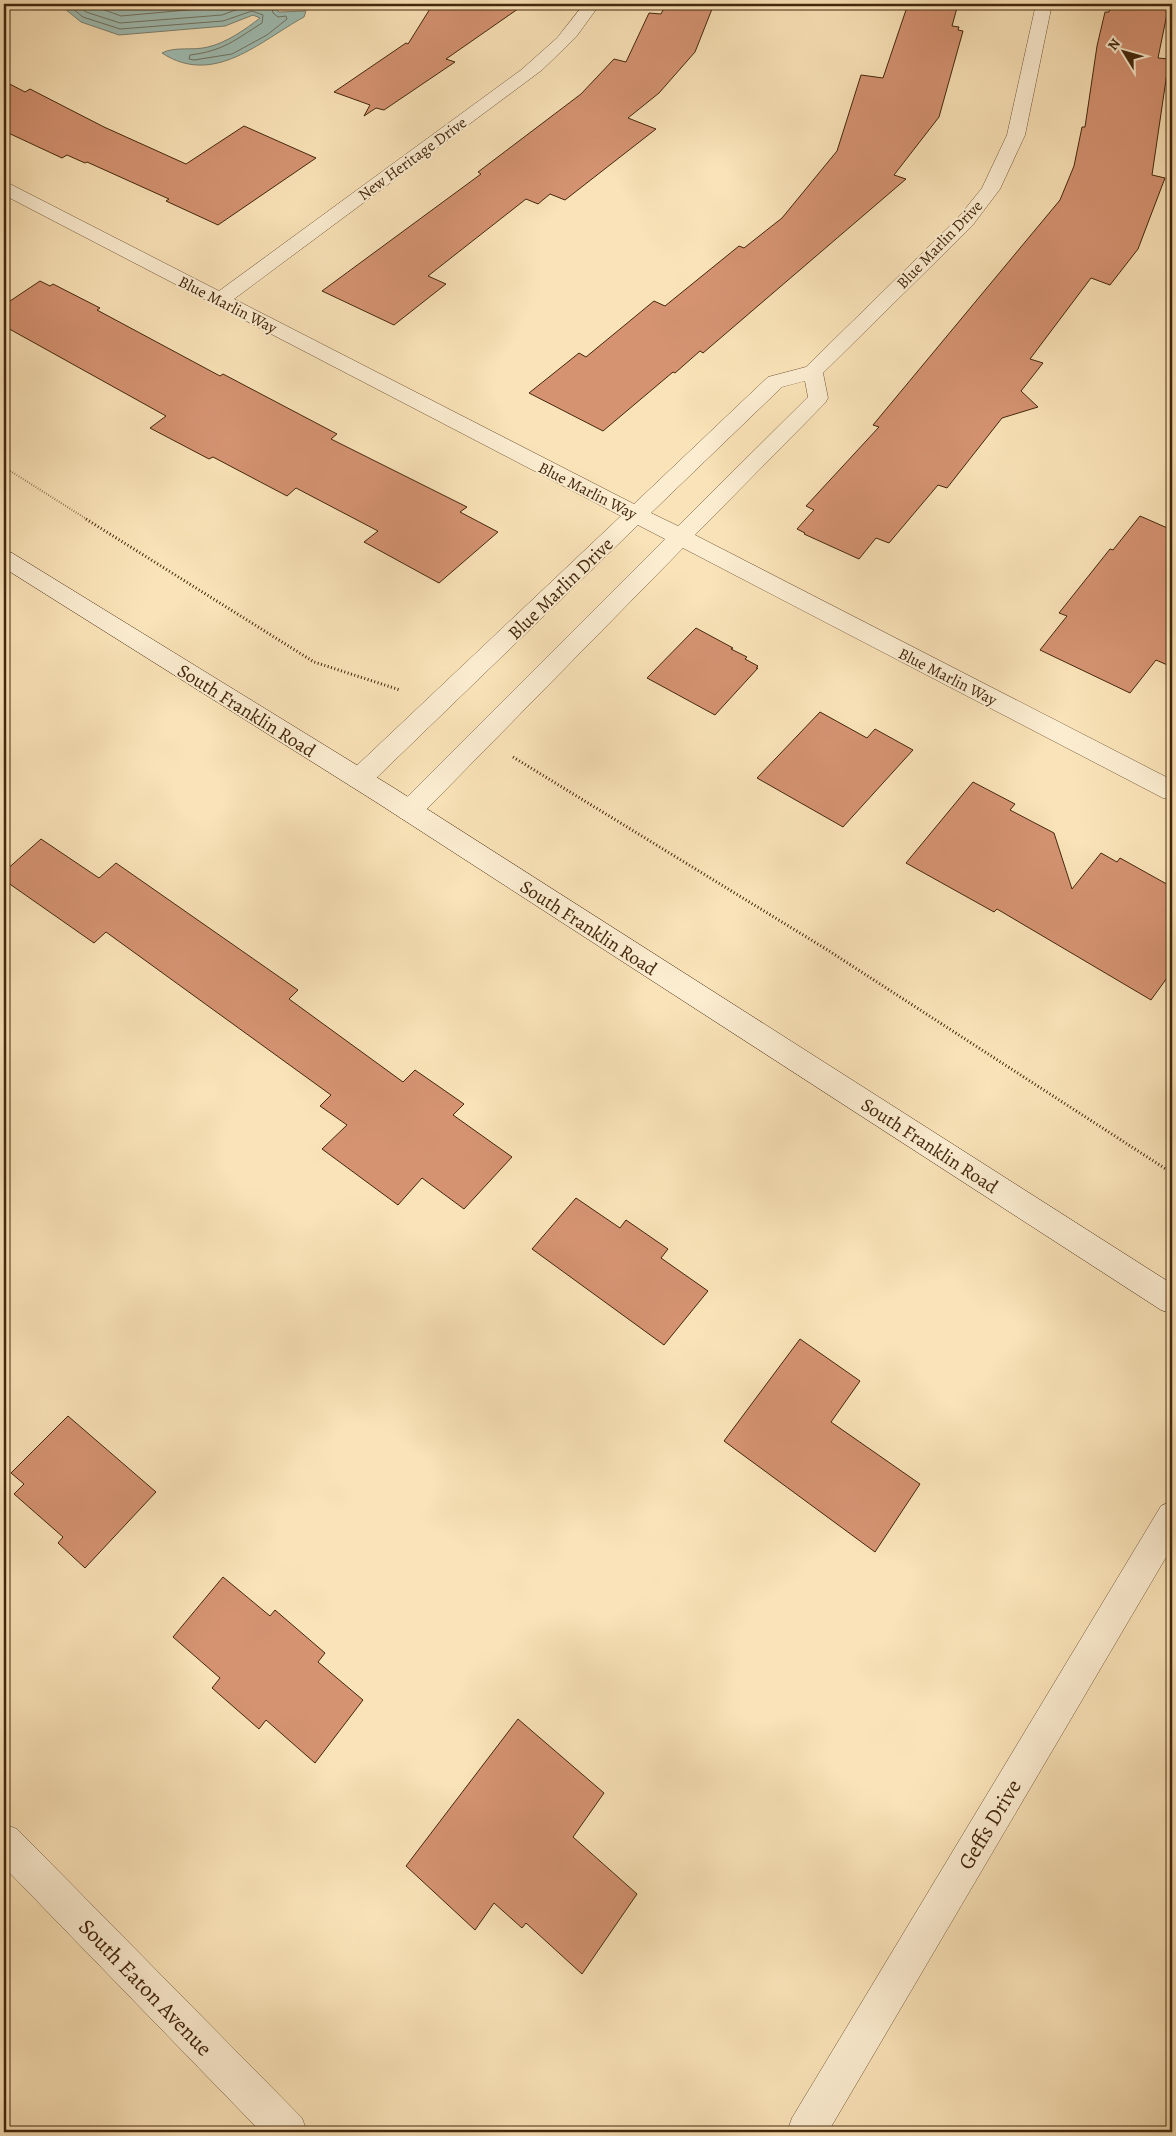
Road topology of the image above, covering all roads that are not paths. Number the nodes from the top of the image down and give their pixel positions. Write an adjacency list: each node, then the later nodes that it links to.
1 (592, 4): 4 (street, New Heritage Drive)
2 (1044, 4): 5 (street, Blue Marlin Drive)
3 (4, 188): 4 (street, Blue Marlin Way)
4 (220, 300): 6 (street, Blue Marlin Way)
5 (813, 372): 6 (street, Blue Marlin Drive); 7 (street)
6 (636, 515): 7 (street, Blue Marlin Way); 9 (street, Blue Marlin Drive)
7 (679, 538): 10 (street, Blue Marlin Way); 11 (street)
8 (4, 558): 9 (street, South Franklin Road)
9 (358, 780): 11 (street, South Franklin Road)
10 (1172, 792)
11 (409, 811): 12 (street, South Franklin Road)
12 (1172, 1300)
13 (1172, 1517): 16 (street, Geffs Drive)
14 (4, 1842): 15 (street, South Eaton Avenue)
15 (288, 2132)
16 (806, 2132)

